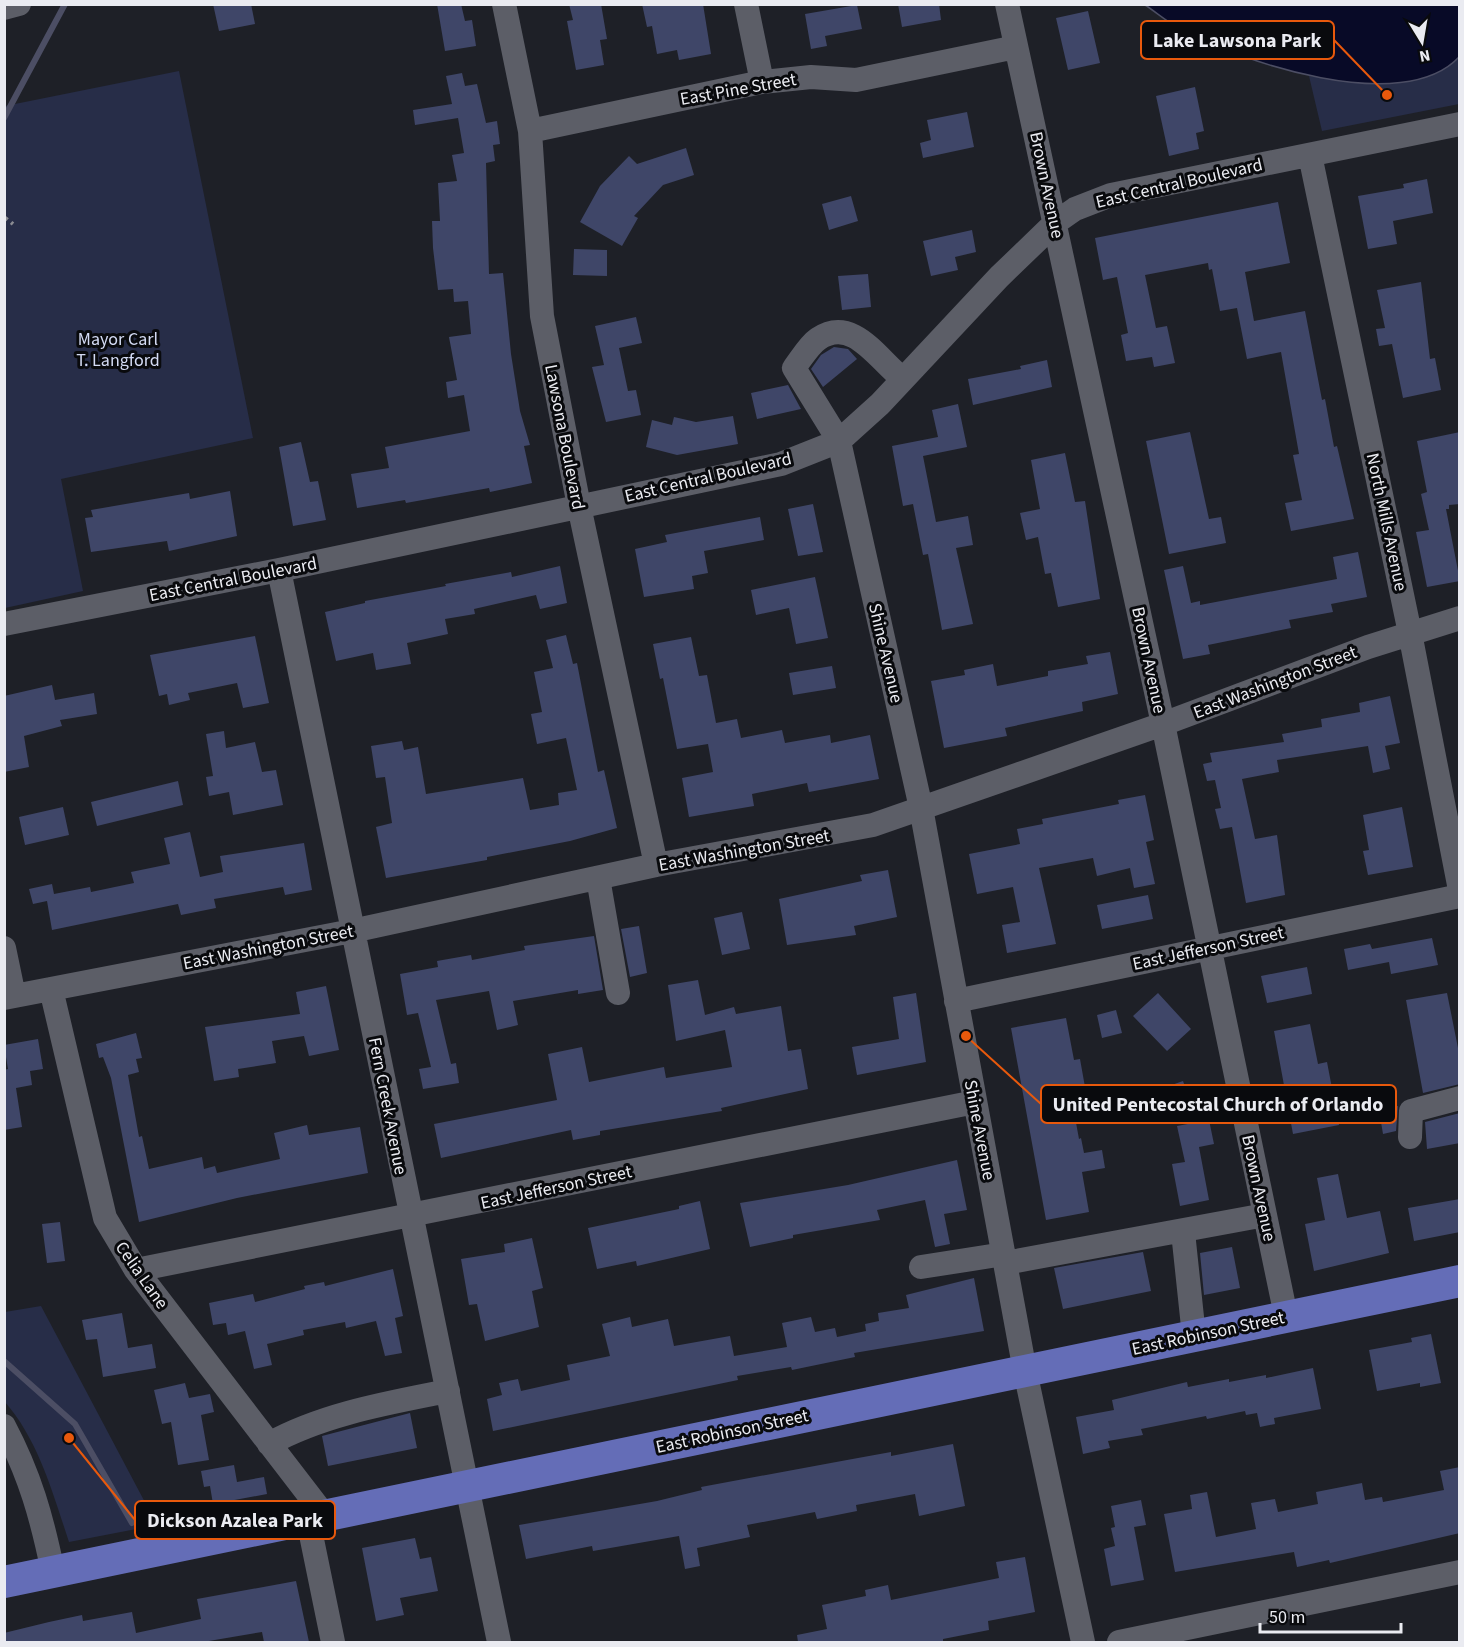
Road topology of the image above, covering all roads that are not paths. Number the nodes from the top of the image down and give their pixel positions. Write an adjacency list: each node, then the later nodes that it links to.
1 (19, 4): 5 (street)
2 (504, 4): 9 (street, Lawsona Boulevard)
3 (746, 4): 7 (street)
4 (1007, 4): 6 (street, Brown Avenue)
5 (4, 8)
6 (1016, 47): 7 (street, East Pine Street); 11 (street, Brown Avenue)
7 (762, 82): 9 (street, East Pine Street)
8 (1460, 124): 10 (street, East Central Boulevard)
9 (530, 131): 14 (street, Lawsona Boulevard)
10 (1310, 155): 11 (street, East Central Boulevard); 18 (street, North Mills Avenue)
11 (1055, 222): 12 (street, East Central Boulevard); 19 (street, Brown Avenue)
12 (903, 380): 13 (street, East Central Boulevard); 13 (street, Shine Avenue)
13 (839, 441): 14 (street, East Central Boulevard); 20 (street, Shine Avenue)
14 (579, 506): 15 (street, East Central Boulevard); 21 (street, Lawsona Boulevard)
15 (279, 570): 17 (street, East Central Boulevard); 25 (street, Fern Creek Avenue)
16 (1460, 618): 18 (street, East Washington Street)
17 (4, 624)
18 (1410, 633): 19 (street, East Washington Street); 23 (street, North Mills Avenue)
19 (1163, 724): 20 (street, East Washington Street); 27 (street, Brown Avenue)
20 (921, 808): 21 (street, East Washington Street); 31 (street, Shine Avenue)
21 (656, 865): 22 (street, East Washington Street)
22 (598, 878): 25 (street, East Washington Street); 29 (street)
23 (1460, 890)
24 (1460, 896): 27 (street, East Jefferson Street)
25 (352, 931): 28 (street, East Washington Street); 36 (street, Fern Creek Avenue)
26 (4, 948): 30 (street)
27 (1209, 948): 31 (street, East Jefferson Street); 35 (street, Brown Avenue)
28 (51, 989): 30 (street, East Washington Street); 40 (street, Celia Lane)
29 (618, 993)
30 (9, 997)
31 (956, 1001): 33 (street, Shine Avenue)
32 (1460, 1098): 34 (street)
33 (975, 1102): 36 (street, East Jefferson Street); 38 (street, Shine Avenue)
34 (1410, 1137)
35 (1265, 1215): 37 (street); 42 (street, Brown Avenue)
36 (411, 1217): 40 (street, East Jefferson Street); 45 (street, Fern Creek Avenue)
37 (1183, 1232): 38 (street); 43 (street)
38 (1004, 1259): 39 (street); 44 (street, Shine Avenue)
39 (921, 1267)
40 (136, 1270): 47 (street, Celia Lane)
41 (1460, 1281): 42 (main road, East Robinson Street)
42 (1286, 1316): 43 (main road, East Robinson Street)
43 (1194, 1336): 44 (main road, East Robinson Street)
44 (1026, 1371): 48 (main road, East Robinson Street); 55 (street, Shine Avenue)
45 (448, 1391): 47 (street); 48 (street, Fern Creek Avenue)
46 (4, 1426): 50 (street)
47 (269, 1444): 49 (street, Celia Lane)
48 (468, 1486): 49 (main road, East Robinson Street); 54 (street, Fern Creek Avenue)
49 (316, 1518): 50 (main road, East Robinson Street); 53 (street)
50 (53, 1572): 52 (main road, East Robinson Street)
51 (1460, 1572): 56 (street)
52 (4, 1582)
53 (333, 1642)
54 (499, 1642)
55 (1083, 1642)
56 (1119, 1642)

